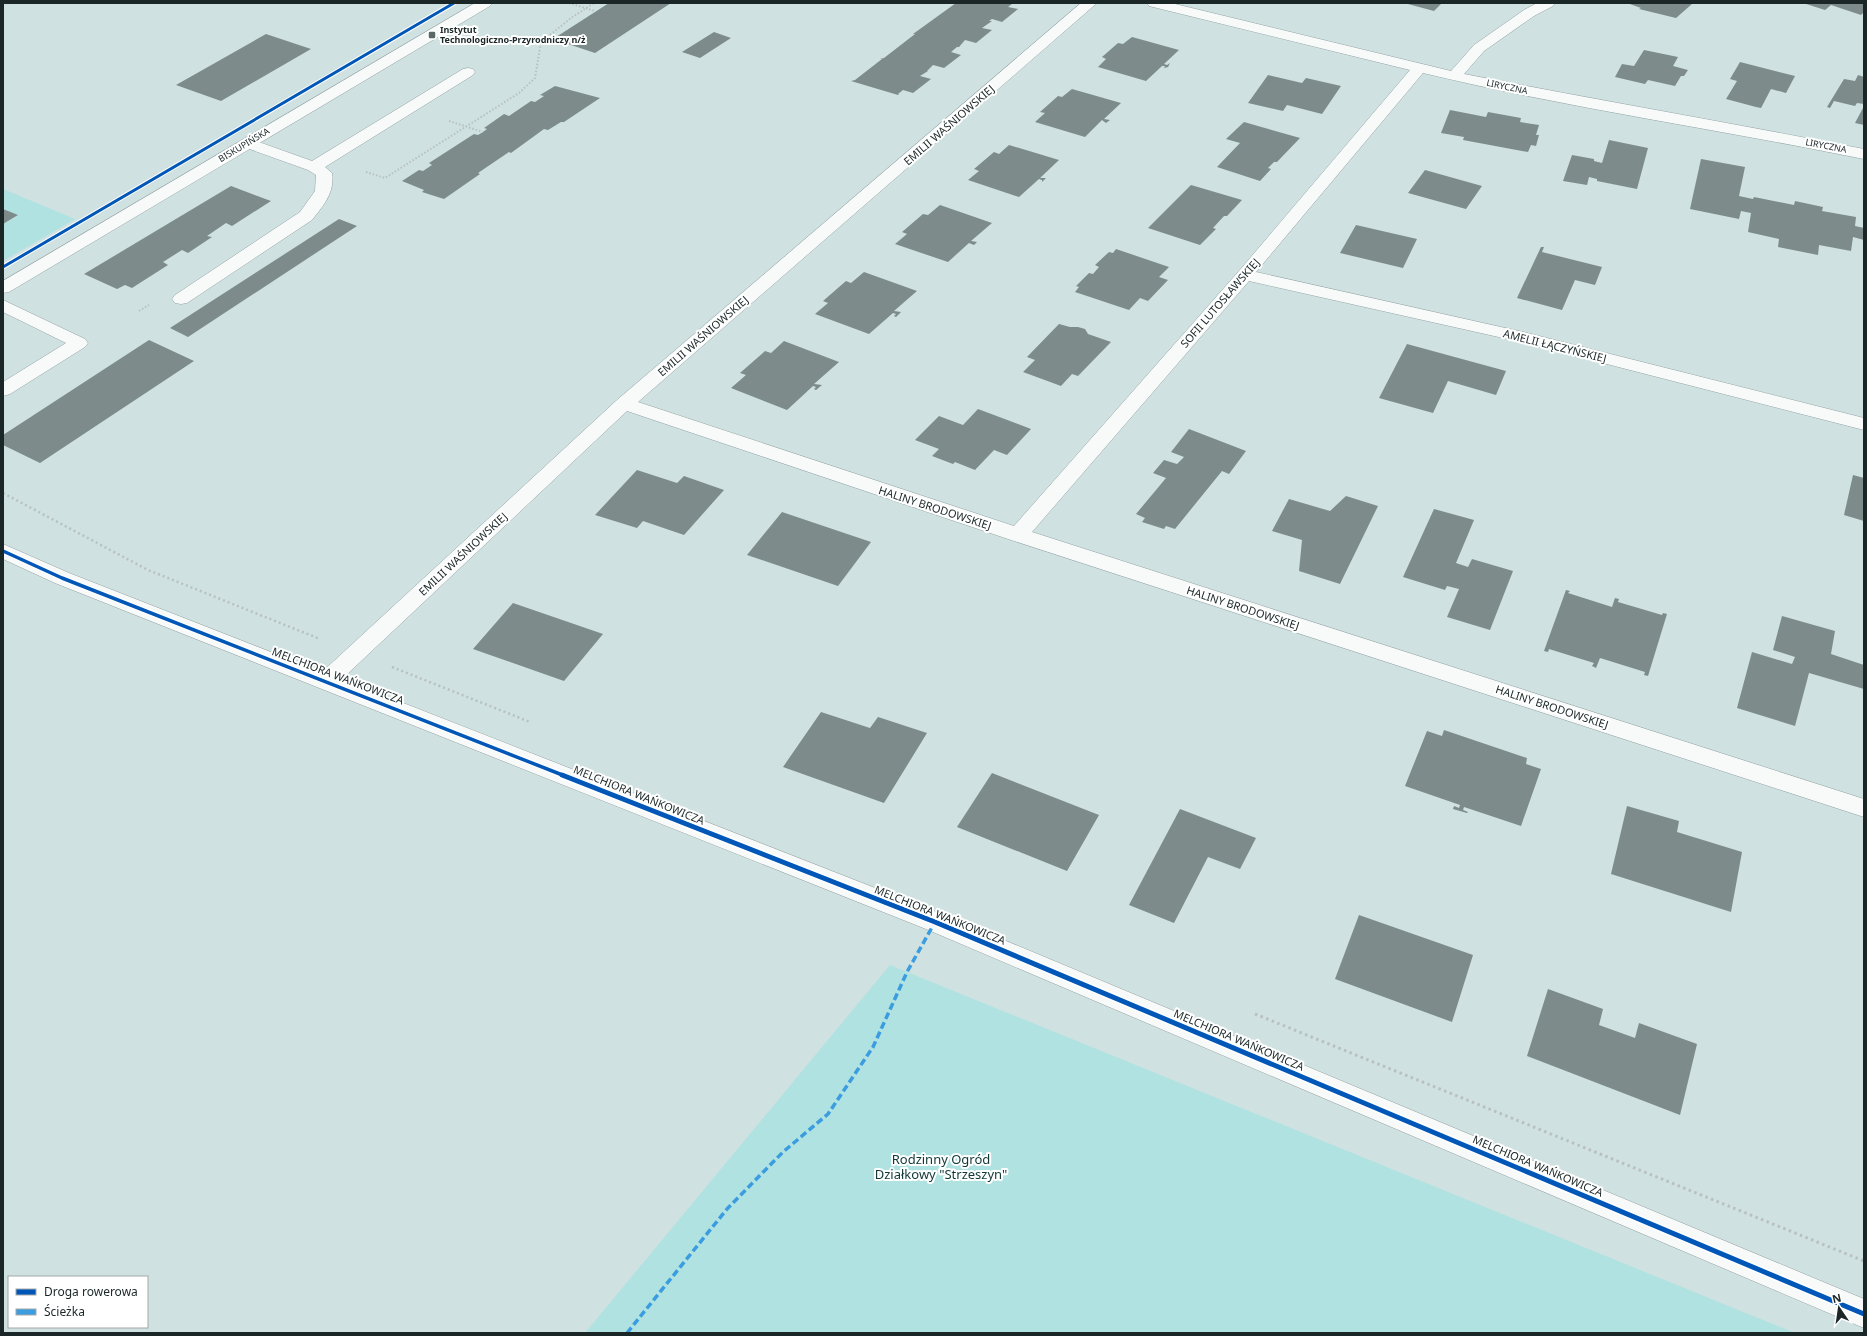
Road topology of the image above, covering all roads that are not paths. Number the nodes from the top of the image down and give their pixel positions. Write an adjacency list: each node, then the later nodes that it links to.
1 (485, 3): 8 (street, BISKUPIŃSKA)
2 (1090, 3): 16 (street, EMILII WAŚNIOWSKIEJ)
3 (1154, 3): 5 (street, LIRYCZNA)
4 (1548, 3): 7 (street)
5 (1419, 68): 7 (street, LIRYCZNA); 11 (street, SOFII LUTOSŁAWSKIEJ)
6 (468, 72): 10 (street)
7 (1454, 76): 9 (street, LIRYCZNA)
8 (247, 143): 10 (street); 12 (street, BISKUPIŃSKA)
9 (1864, 154)
10 (314, 168): 13 (street)
11 (1245, 275): 17 (street, AMELII ŁĄCZYŃSKIEJ); 18 (street, SOFII LUTOSŁAWSKIEJ)
12 (3, 288)
13 (181, 299)
14 (3, 305): 15 (street)
15 (3, 390)
16 (624, 404): 18 (street, HALINY BRODOWSKIEJ); 20 (street, EMILII WAŚNIOWSKIEJ)
17 (1864, 424)
18 (1018, 535): 21 (street, HALINY BRODOWSKIEJ)
19 (3, 551): 20 (street, MELCHIORA WAŃKOWICZA)
20 (326, 680): 22 (street, MELCHIORA WAŃKOWICZA)
21 (1864, 808)
22 (1864, 1314)

